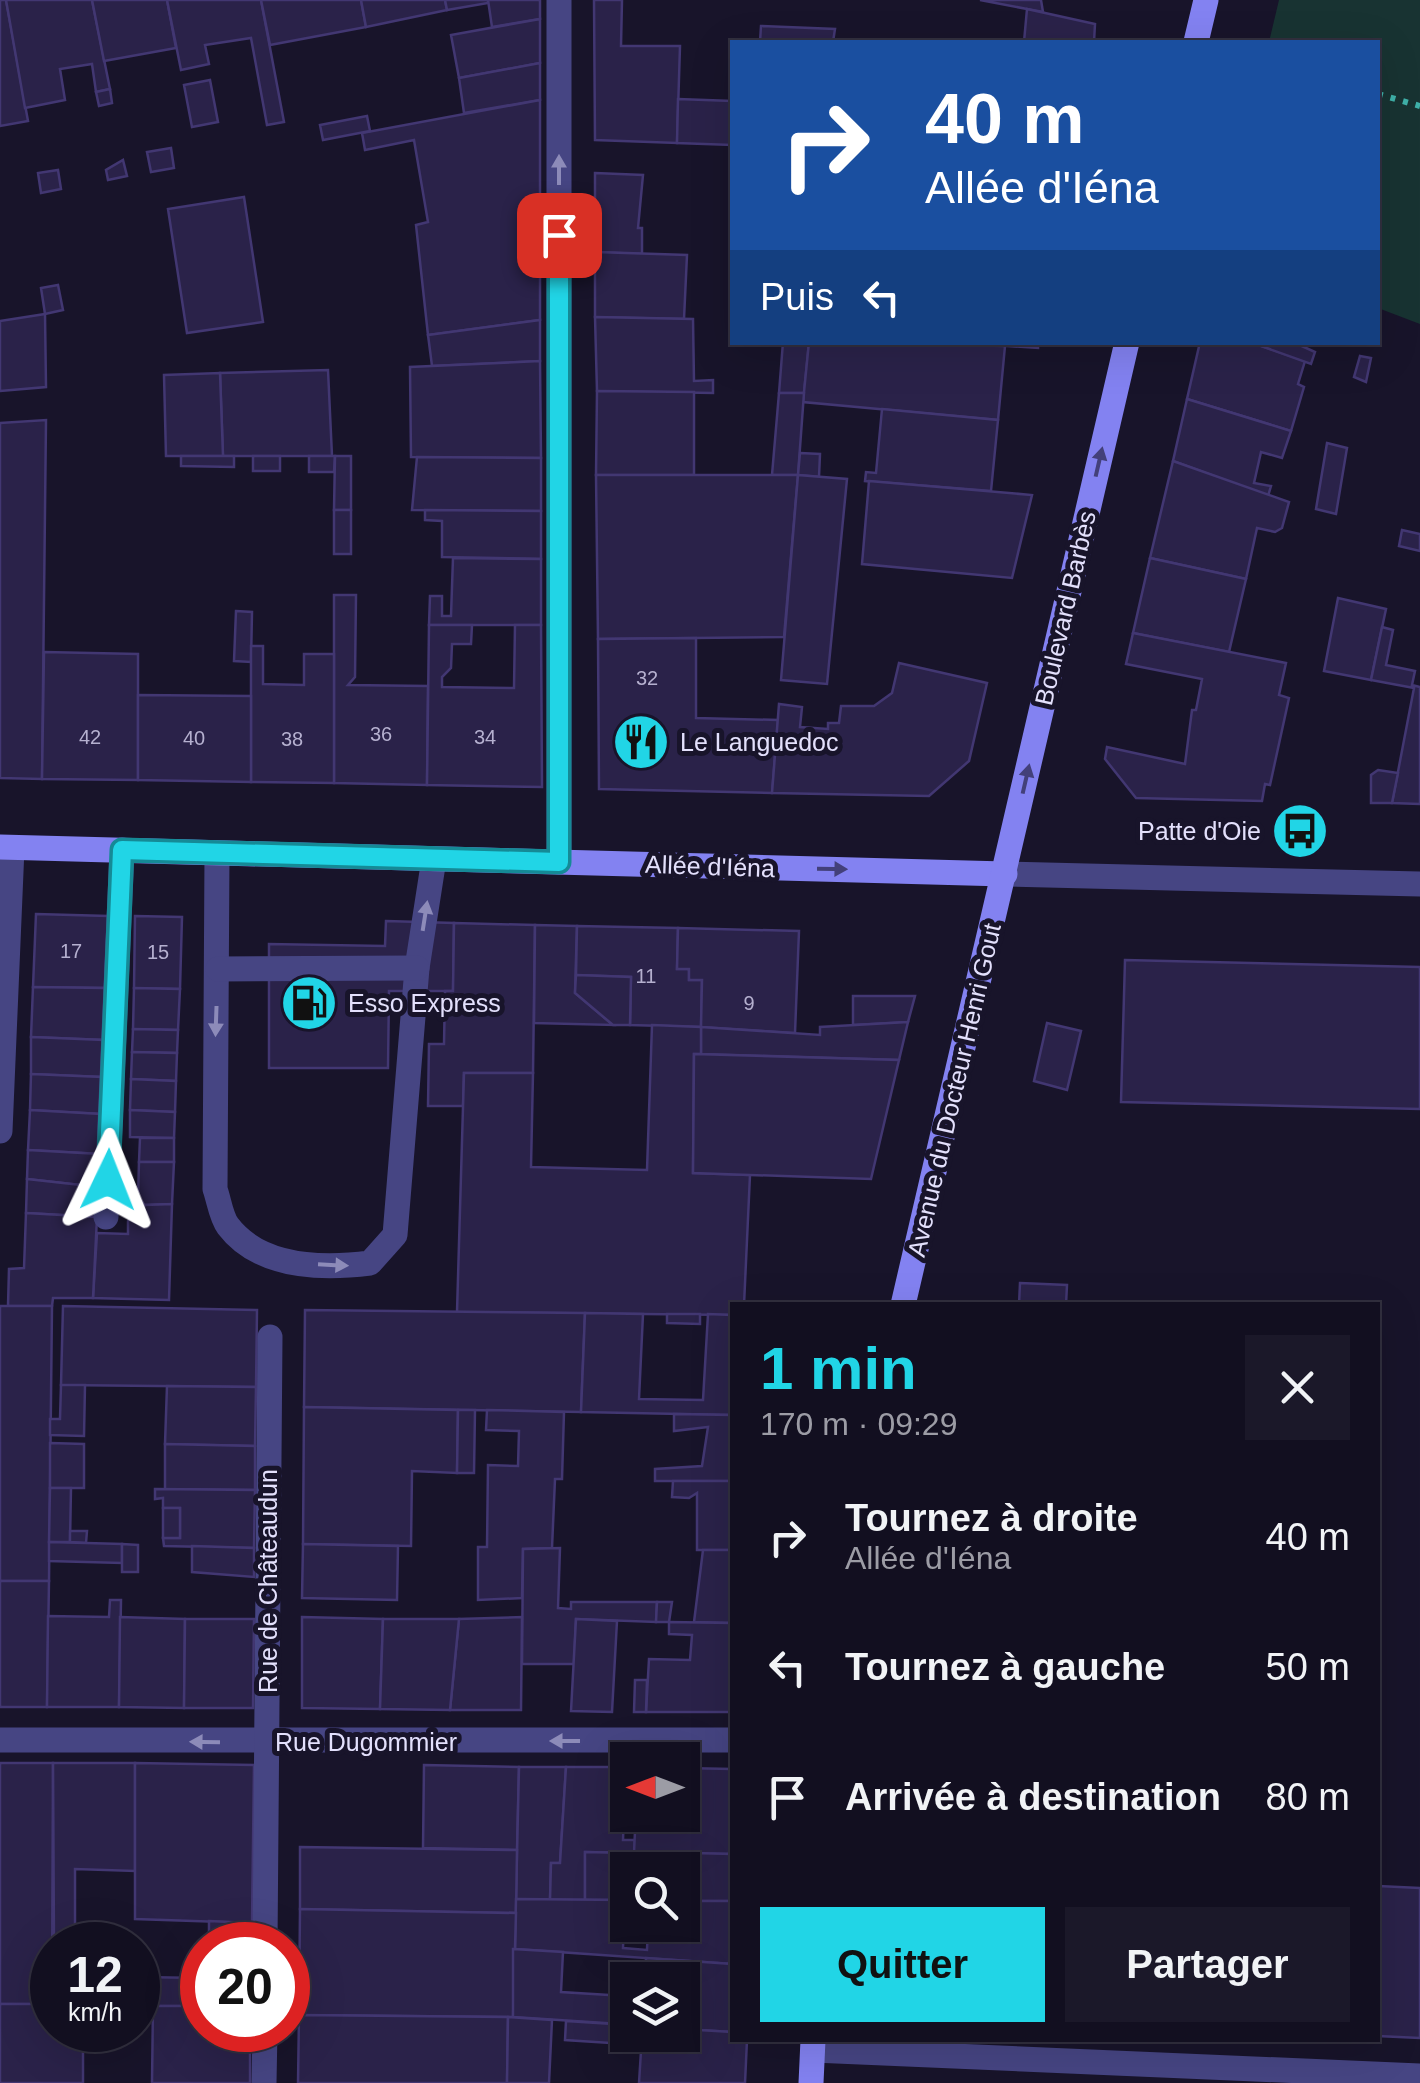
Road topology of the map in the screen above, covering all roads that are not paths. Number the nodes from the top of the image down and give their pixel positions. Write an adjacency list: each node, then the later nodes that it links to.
1 (559, 0): 9 (street, one-way to 1)
2 (1206, 0): 3 (main road)
3 (1196, 40)
4 (1126, 345): 10 (main road, Boulevard Barbès, one-way to 4)
5 (6, 848): 6 (main road, Allée d'Iéna); 14 (street)
6 (122, 850): 7 (main road, Allée d'Iéna); 15 (street)
7 (217, 853): 8 (main road, Allée d'Iéna); 13 (street)
8 (434, 859): 9 (main road, Allée d'Iéna); 12 (street, one-way to 8)
9 (559, 862): 10 (main road, Allée d'Iéna, one-way to 10)
10 (1004, 874): 11 (street, Allée d'Iéna); 16 (main road, Avenue du Docteur Henri Gout)
11 (1420, 884)
12 (417, 968): 13 (street); 13 (street, one-way to 12)
13 (218, 970)
14 (0, 1131)
15 (106, 1217)
16 (905, 1302)
17 (270, 1337): 20 (street, Rue de Châteaudun)
18 (0, 1740): 20 (street, Rue Dugommier, one-way to 18)
19 (730, 1740): 20 (street, Rue Dugommier, one-way to 20)
20 (267, 1743): 21 (street, Rue de Châteaudun)
21 (265, 1922)
22 (813, 2045): 24 (street); 26 (main road)
23 (264, 2052): 25 (street)
24 (1420, 2076)
25 (264, 2083)
26 (811, 2083)

